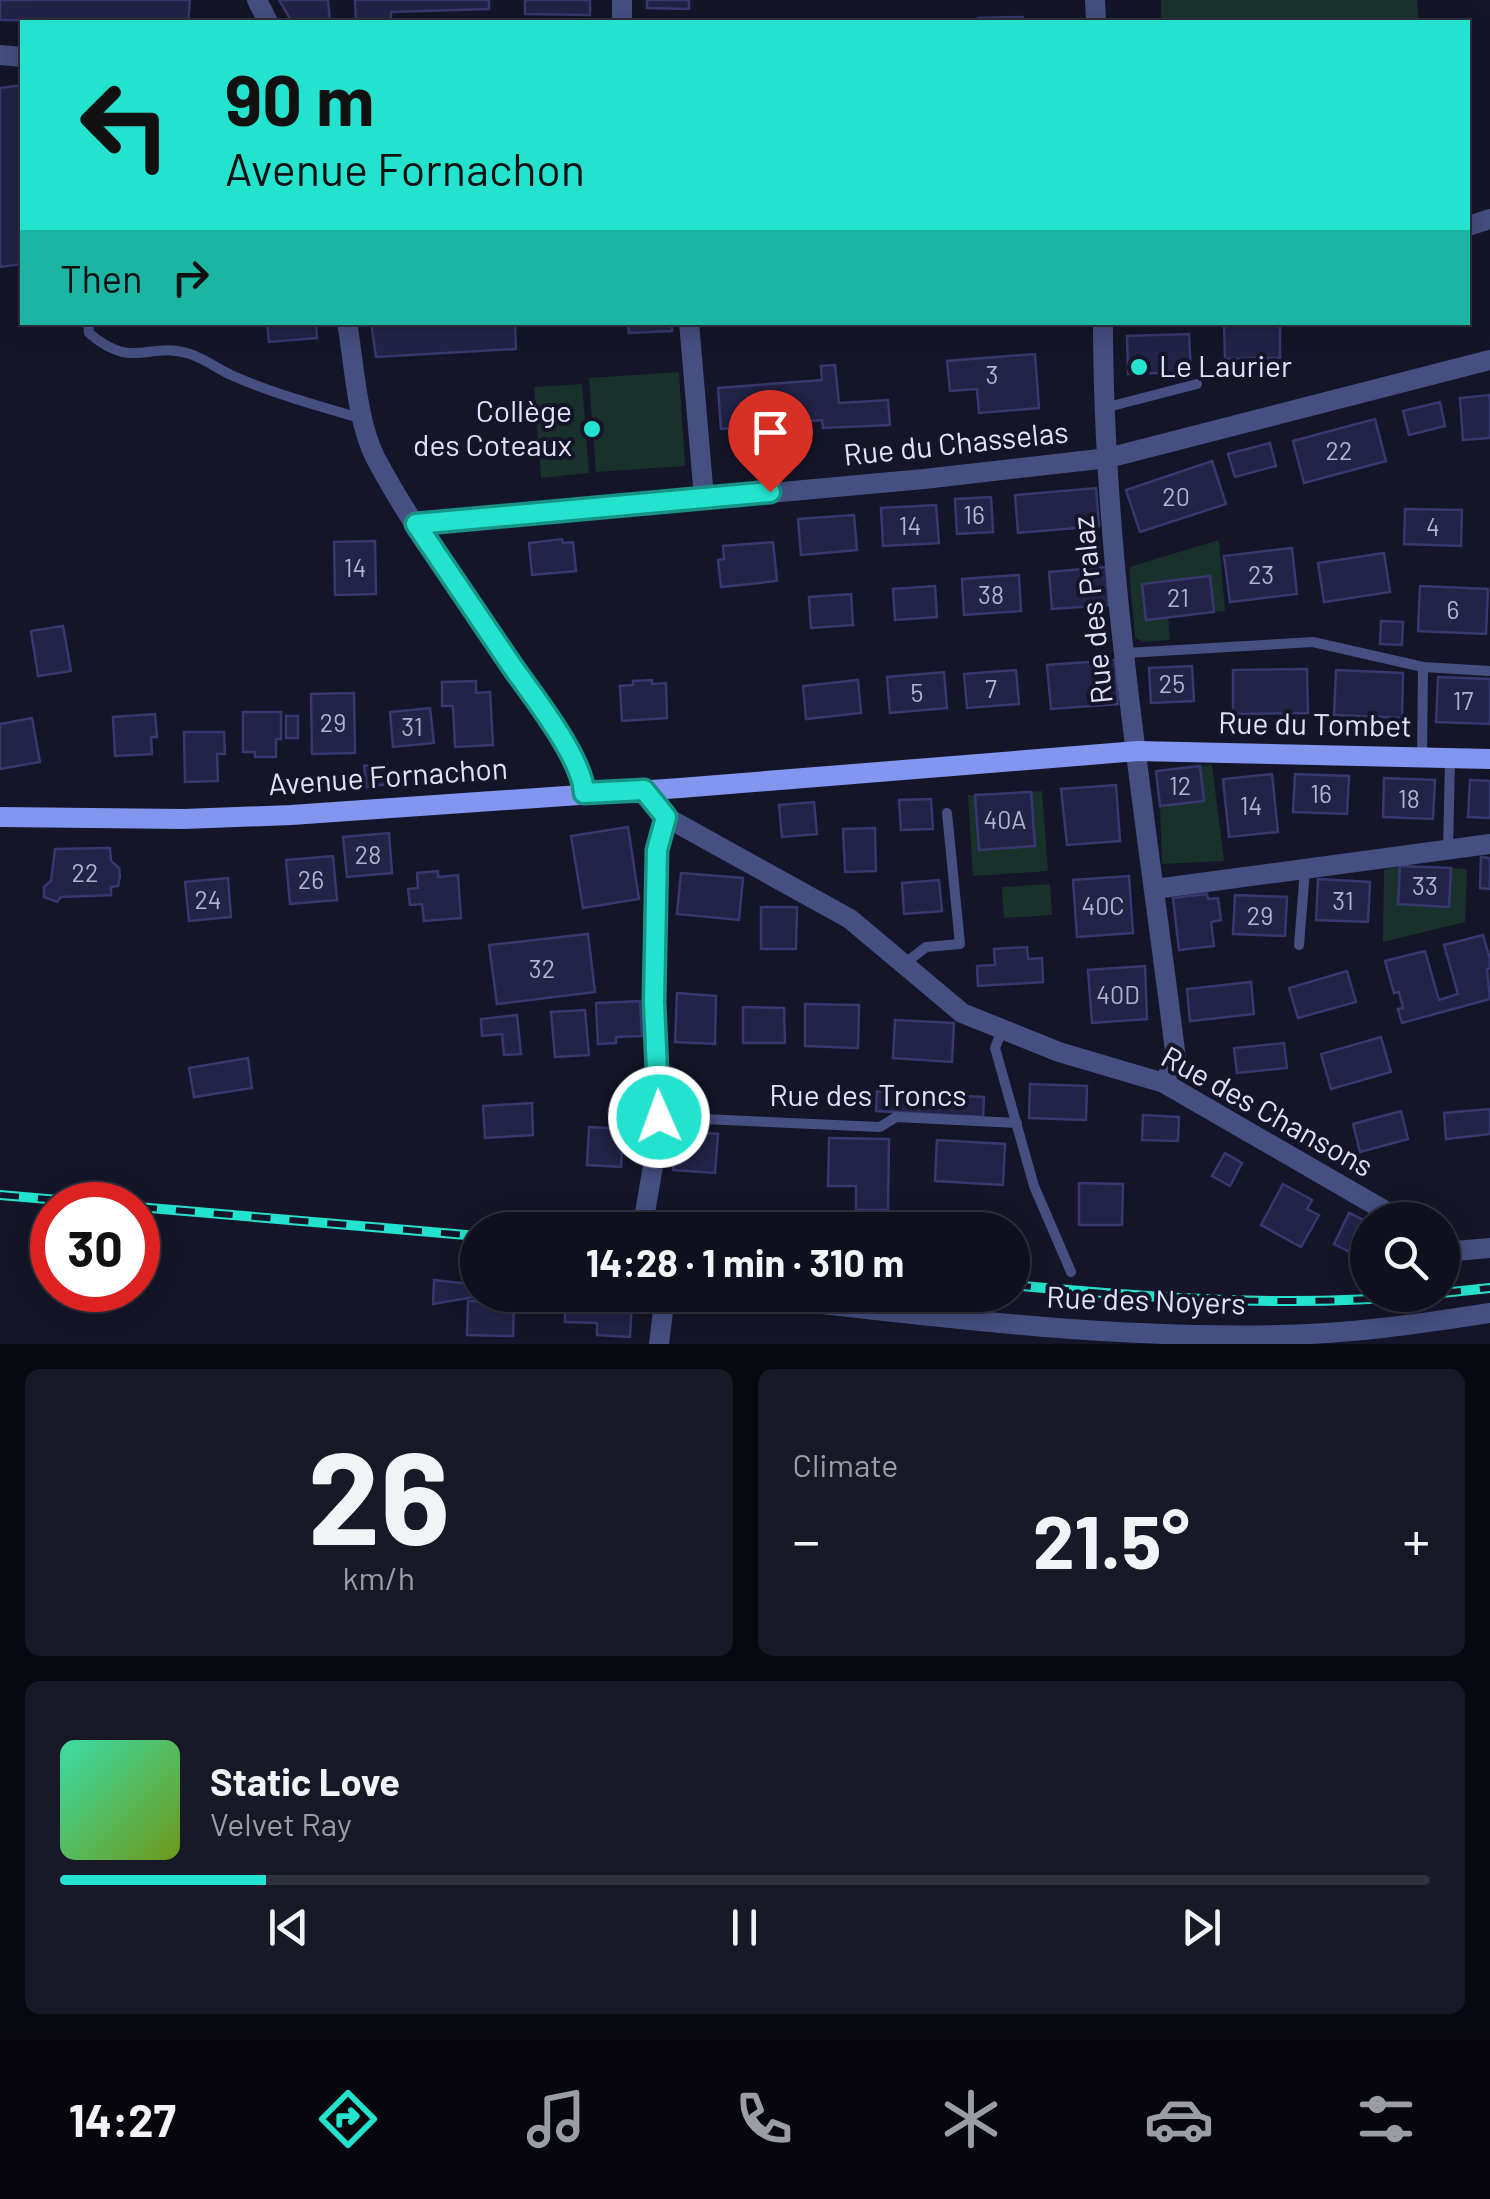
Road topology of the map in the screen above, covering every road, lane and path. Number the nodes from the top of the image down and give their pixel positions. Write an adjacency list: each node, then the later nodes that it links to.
1 (89, 325): 8 (lane)
2 (348, 325): 8 (street)
3 (690, 325): 10 (street)
4 (1103, 325): 7 (street, Rue des Pralaz)
5 (1490, 360): 9 (street, Rue du Chasselas)
6 (1197, 384): 7 (lane)
7 (1103, 408): 9 (street, Rue des Pralaz)
8 (364, 419): 11 (street)
9 (1108, 458): 10 (street, Rue du Chasselas); 12 (street, Rue des Pralaz)
10 (704, 498): 11 (street, Rue du Chasselas)
11 (416, 524): 20 (street)
12 (1126, 653): 13 (lane); 15 (street, Rue des Pralaz)
13 (1422, 667): 14 (lane); 16 (lane)
14 (1490, 670)
15 (1138, 752): 16 (street, Rue du Tombet); 19 (street, Avenue Fornachon); 27 (street, Rue des Pralaz)
16 (1422, 758): 17 (street, Rue du Tombet)
17 (1450, 758): 18 (street, Rue du Tombet); 25 (lane)
18 (1490, 759)
19 (644, 790): 20 (street, Avenue Fornachon); 23 (street, Rue des Chansons)
20 (584, 793): 22 (street, Avenue Fornachon)
21 (947, 813): 29 (lane)
22 (0, 817)
23 (666, 817): 29 (street, Rue des Chansons); 32 (street)
24 (1490, 844): 25 (street)
25 (1448, 851): 26 (street)
26 (1305, 870): 27 (street); 28 (lane)
27 (1155, 890): 31 (street, Rue des Pralaz)
28 (1299, 944)
29 (904, 964): 30 (street, Rue des Chansons)
30 (1002, 1030): 31 (street, Rue des Chansons); 33 (lane)
31 (1164, 1083): 34 (street, Rue des Chansons)
32 (659, 1117): 33 (lane, Rue des Troncs); 35 (street)
33 (1016, 1123): 38 (lane)
34 (1370, 1202)
35 (645, 1212)
36 (1490, 1248): 37 (street)
37 (1460, 1251)
38 (1071, 1272)
39 (663, 1312): 43 (street)
40 (869, 1312): 42 (street, Rue des Noyers)
41 (1490, 1314): 42 (street, Rue des Noyers)
42 (1098, 1338)
43 (660, 1344)

